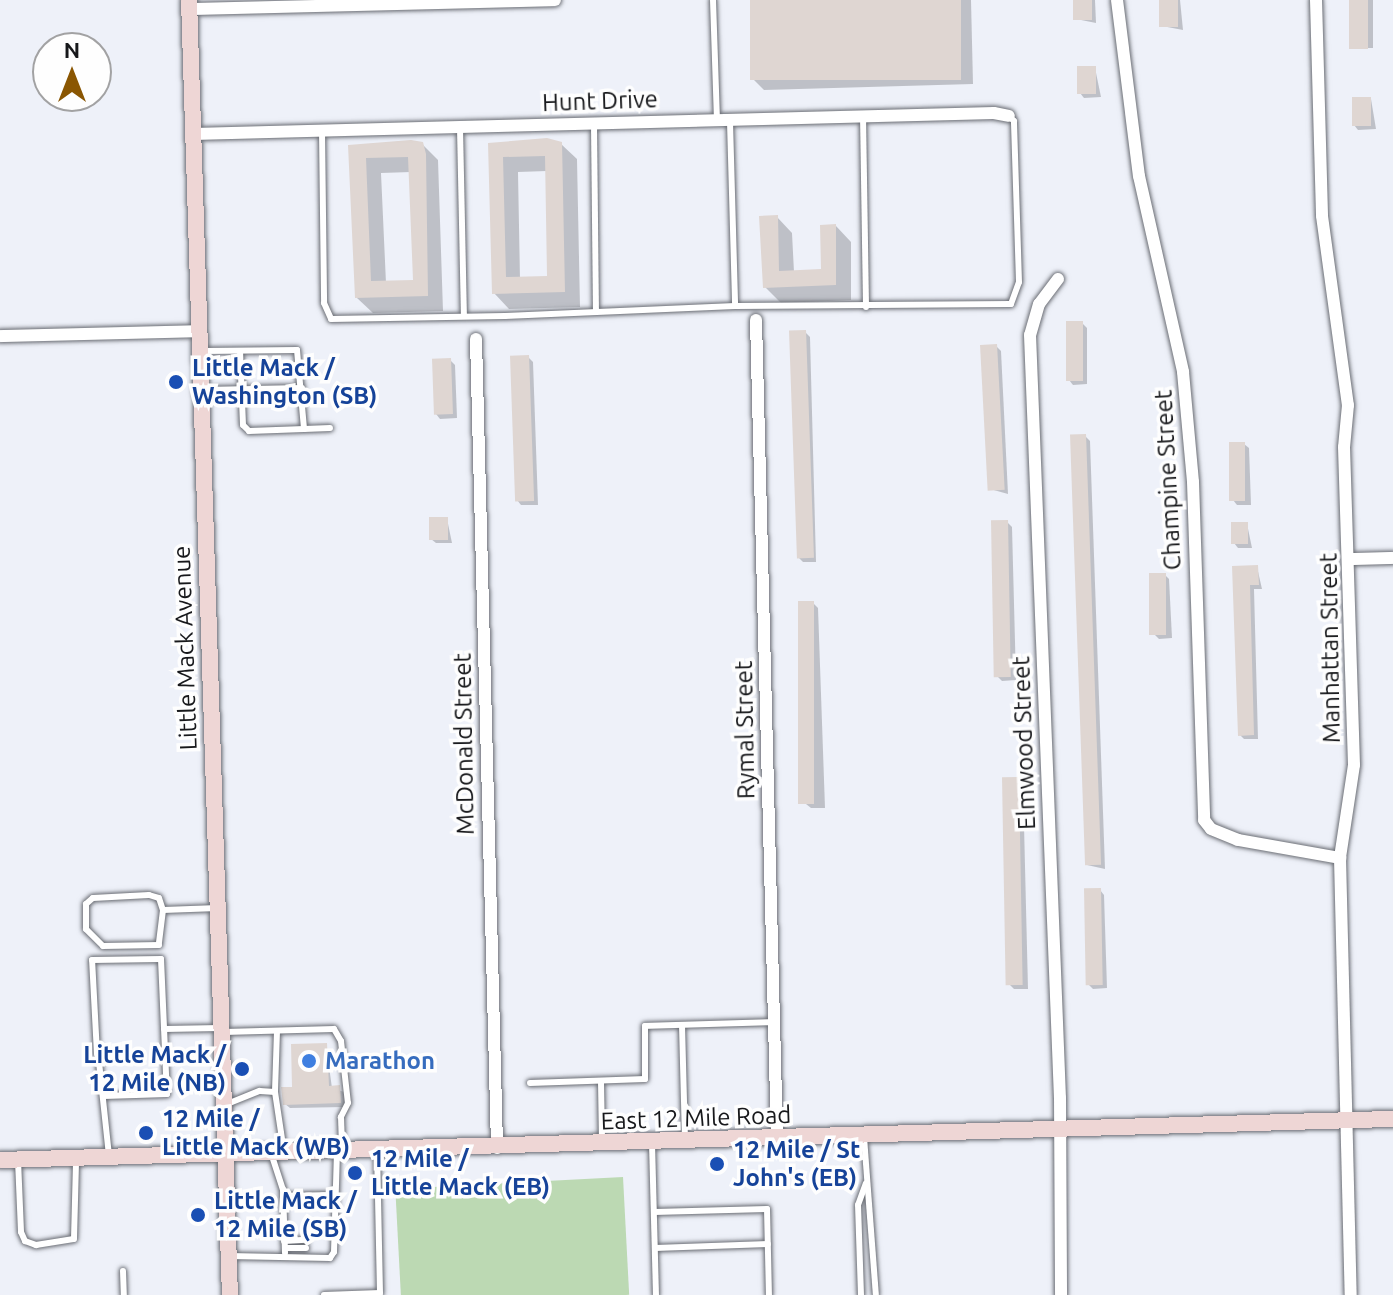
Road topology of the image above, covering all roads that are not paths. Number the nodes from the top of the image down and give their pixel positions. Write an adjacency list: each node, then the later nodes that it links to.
1 (555, 0): 5 (street)
2 (713, 0): 8 (lane)
3 (1117, 0): 31 (street, Champine Street)
4 (1316, 0): 30 (street, Manhattan Street)
5 (189, 5): 12 (main road, Little Mack Avenue)
6 (863, 115): 7 (street, Hunt Drive); 8 (street, Hunt Drive); 15 (lane)
7 (1009, 116): 15 (lane)
8 (723, 119): 9 (street, Hunt Drive); 14 (lane)
9 (594, 124): 10 (street, Hunt Drive); 16 (lane)
10 (460, 128): 11 (street, Hunt Drive); 17 (lane)
11 (322, 131): 12 (street, Hunt Drive); 17 (lane)
12 (193, 134): 19 (main road, Little Mack Avenue)
13 (1058, 279): 46 (street, Elmwood Street)
14 (735, 306): 15 (lane); 16 (lane)
15 (866, 307)
16 (596, 310): 17 (lane)
17 (464, 315)
18 (756, 320): 34 (street, Rymal Street)
19 (199, 331): 20 (street); 22 (main road, Little Mack Avenue)
20 (0, 336)
21 (476, 339): 52 (street, McDonald Street)
22 (200, 351): 23 (lane); 26 (main road, Little Mack Avenue)
23 (240, 351): 24 (lane); 25 (lane)
24 (302, 388): 25 (lane); 28 (lane)
25 (242, 389): 26 (lane); 28 (lane)
26 (200, 390): 32 (main road, Little Mack Avenue)
27 (330, 428): 28 (lane)
28 (304, 429)
29 (1393, 558): 30 (street)
30 (1351, 559): 31 (street, Manhattan Street)
31 (1340, 858): 45 (street, Manhattan Street)
32 (218, 908): 33 (lane); 37 (main road, Little Mack Avenue)
33 (163, 910): 33 (lane)
34 (774, 1022): 35 (lane); 48 (street, Rymal Street)
35 (682, 1025): 39 (lane); 49 (lane)
36 (164, 1029): 37 (lane); 42 (lane); 42 (lane)
37 (220, 1030): 38 (lane); 43 (main road, Little Mack Avenue)
38 (277, 1031): 41 (lane); 54 (lane)
39 (601, 1082): 40 (lane); 51 (lane)
40 (530, 1083)
41 (275, 1092): 43 (lane); 56 (lane)
42 (104, 1096): 57 (lane)
43 (224, 1105): 55 (main road, Little Mack Avenue)
44 (1393, 1119): 45 (main road, East 12 Mile Road)
45 (1349, 1120): 46 (main road, East 12 Mile Road); 84 (street, Manhattan Street)
46 (1060, 1128): 47 (main road, East 12 Mile Road); 83 (street, Elmwood Street)
47 (864, 1137): 48 (main road, East 12 Mile Road); 61 (lane)
48 (777, 1139): 49 (main road, East 12 Mile Road)
49 (685, 1142): 50 (main road, East 12 Mile Road)
50 (652, 1143): 51 (main road, East 12 Mile Road); 64 (lane)
51 (602, 1145): 52 (main road, East 12 Mile Road)
52 (497, 1148): 53 (main road, East 12 Mile Road)
53 (377, 1152): 54 (main road, East 12 Mile Road); 75 (lane)
54 (340, 1153): 56 (main road, East 12 Mile Road); 62 (lane)
55 (225, 1155): 56 (main road, East 12 Mile Road); 57 (main road, East 12 Mile Road); 73 (main road, Little Mack Avenue)
56 (278, 1155): 63 (lane)
57 (109, 1158): 58 (main road, East 12 Mile Road)
58 (76, 1159): 60 (main road, East 12 Mile Road); 60 (lane)
59 (0, 1160): 60 (main road, East 12 Mile Road)
60 (18, 1160)
61 (866, 1183): 81 (lane); 82 (lane)
62 (333, 1195): 63 (lane); 65 (lane)
63 (283, 1196): 70 (lane)
64 (654, 1212): 69 (lane); 72 (lane)
65 (334, 1234): 66 (lane); 68 (lane)
66 (326, 1239)
67 (306, 1244): 70 (lane)
68 (334, 1244): 70 (lane); 71 (lane)
69 (768, 1244): 72 (lane); 80 (lane)
70 (285, 1248): 73 (lane)
71 (326, 1248)
72 (655, 1248): 79 (lane)
73 (229, 1256): 77 (main road, Little Mack Avenue)
74 (123, 1271): 76 (lane)
75 (382, 1294): 78 (lane)
76 (124, 1295)
77 (230, 1295)
78 (324, 1295)
79 (656, 1295)
80 (769, 1295)
81 (861, 1295)
82 (876, 1295)
83 (1061, 1295)
84 (1351, 1295)

